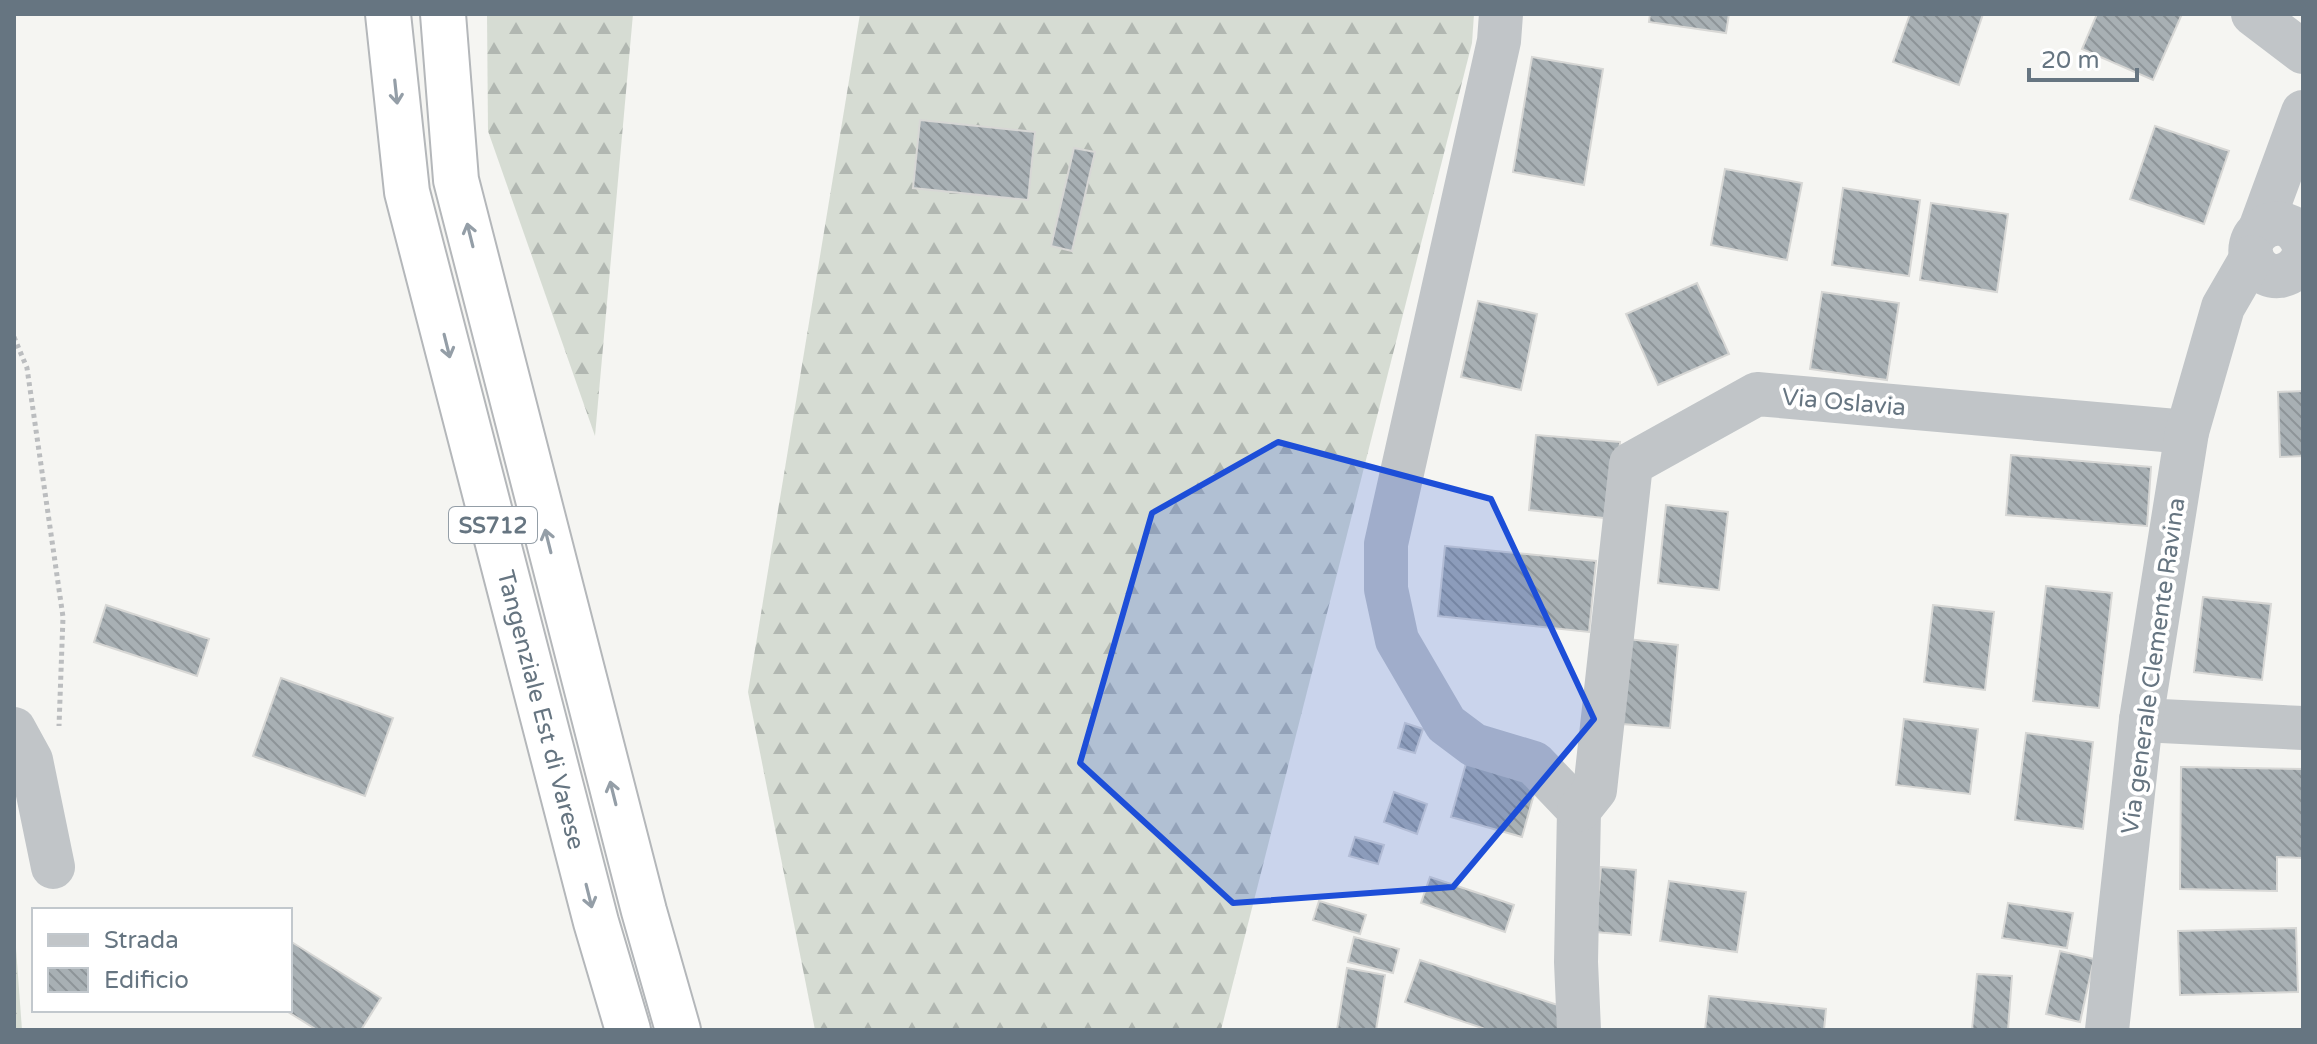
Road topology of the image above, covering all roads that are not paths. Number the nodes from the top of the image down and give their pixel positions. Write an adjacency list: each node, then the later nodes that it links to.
1 (388, 14): 14 (highway, Tangenziale Est di Varese / SS712, one-way to 14)
2 (443, 14): 15 (highway, Tangenziale Est di Varese / SS712, one-way to 2)
3 (1501, 14): 12 (street)
4 (2253, 14): 5 (street)
5 (2303, 52)
6 (2301, 117): 7 (street, Via generale Clemente Ravina)
7 (2287, 254): 8 (street, Via generale Clemente Ravina)
8 (2187, 432): 9 (street, Via generale Clemente Ravina); 12 (street, Via Oslavia)
9 (2141, 720): 10 (street); 17 (street, Via generale Clemente Ravina)
10 (2303, 728)
11 (14, 729): 13 (street)
12 (1579, 810): 16 (street)
13 (53, 867)
14 (628, 1030)
15 (678, 1030)
16 (1579, 1030)
17 (2107, 1030)

